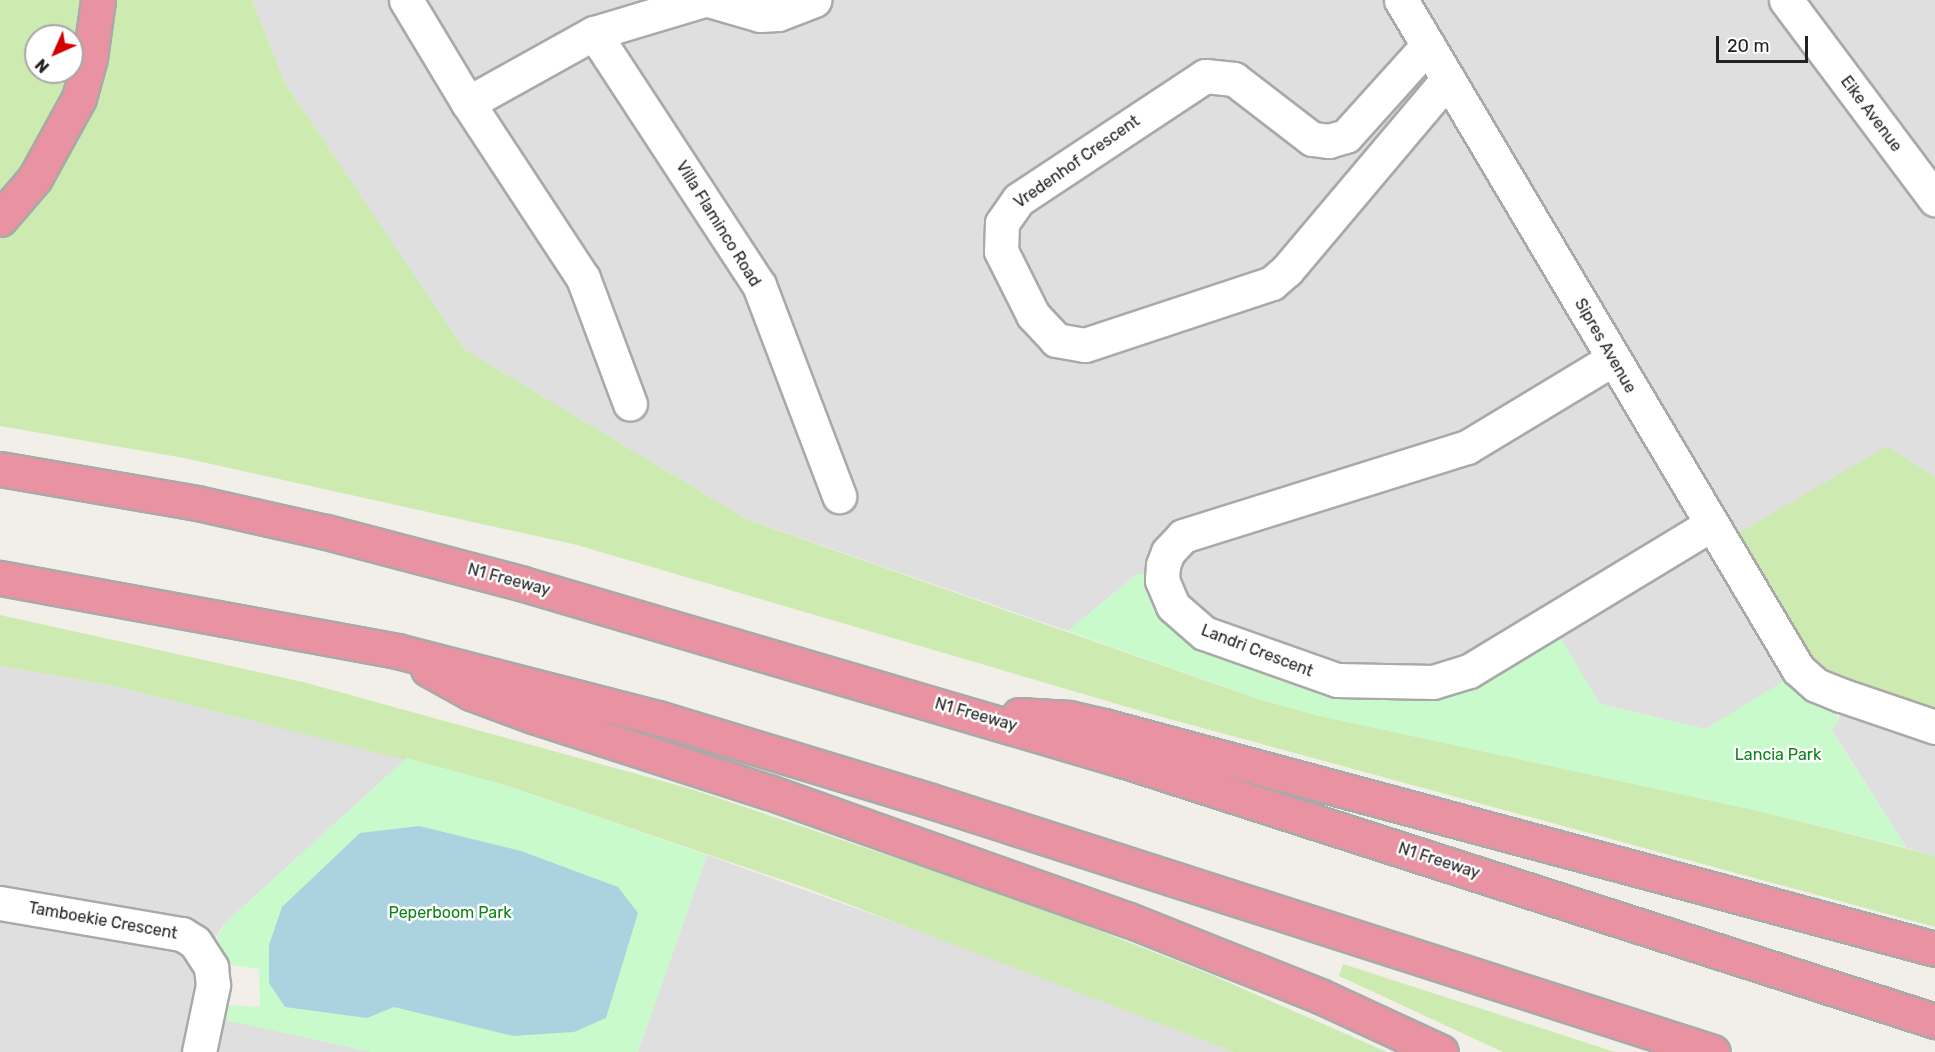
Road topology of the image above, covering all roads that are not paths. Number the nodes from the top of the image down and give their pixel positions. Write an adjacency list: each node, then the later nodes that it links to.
1 (98, 0): 12 (highway)
2 (706, 0): 3 (street); 7 (street)
3 (814, 0)
4 (1401, 0): 8 (street, Sipres Avenue)
5 (1786, 0): 11 (street, Eike Avenue)
6 (408, 4): 10 (street)
7 (594, 33): 10 (street); 16 (street, Villa Flaminco Road)
8 (1428, 45): 9 (street, Sipres Avenue); 9 (street, Vredenhof Crescent)
9 (1448, 79): 13 (street, Sipres Avenue)
10 (468, 103): 14 (street)
11 (1935, 199)
12 (0, 219)
13 (1613, 360): 17 (street, Sipres Avenue); 17 (street, Landri Crescent)
14 (630, 404)
15 (0, 469): 20 (highway, N1 Freeway)
16 (839, 496)
17 (1710, 525): 21 (street, Sipres Avenue)
18 (0, 578): 19 (highway)
19 (397, 651): 26 (highway); 27 (highway)
20 (981, 717): 23 (highway); 24 (highway, N1 Freeway)
21 (1935, 727)
22 (0, 903): 25 (street, Tamboekie Crescent)
23 (1935, 949)
24 (1935, 1021)
25 (199, 1052)
26 (1441, 1052)
27 (1713, 1052)

